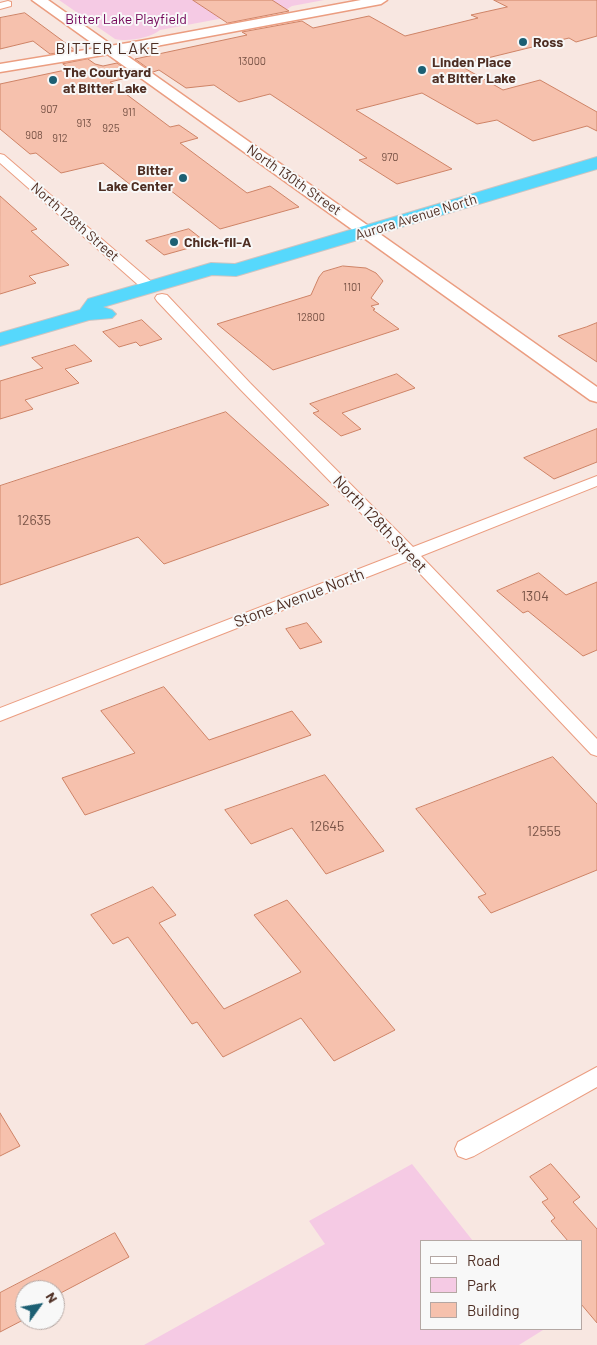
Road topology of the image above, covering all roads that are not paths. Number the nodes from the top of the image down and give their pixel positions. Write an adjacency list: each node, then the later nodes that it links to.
1 (39, 0): 3 (main road, North 130th Street)
2 (381, 0): 3 (street)
3 (108, 49): 4 (street); 7 (main road, North 130th Street)
4 (0, 68)
5 (0, 157): 8 (street, North 128th Street)
6 (597, 163): 7 (highway, Aurora Avenue North)
7 (368, 232): 8 (highway, Aurora Avenue North); 10 (main road, North 130th Street)
8 (156, 293): 9 (highway, Aurora Avenue North); 12 (street, North 128th Street)
9 (0, 340)
10 (597, 396)
11 (597, 482): 12 (street, Stone Avenue North)
12 (411, 555): 13 (street, Stone Avenue North); 14 (street, North 128th Street)
13 (0, 715)
14 (597, 750)
15 (597, 1076): 16 (street)
16 (466, 1149)

